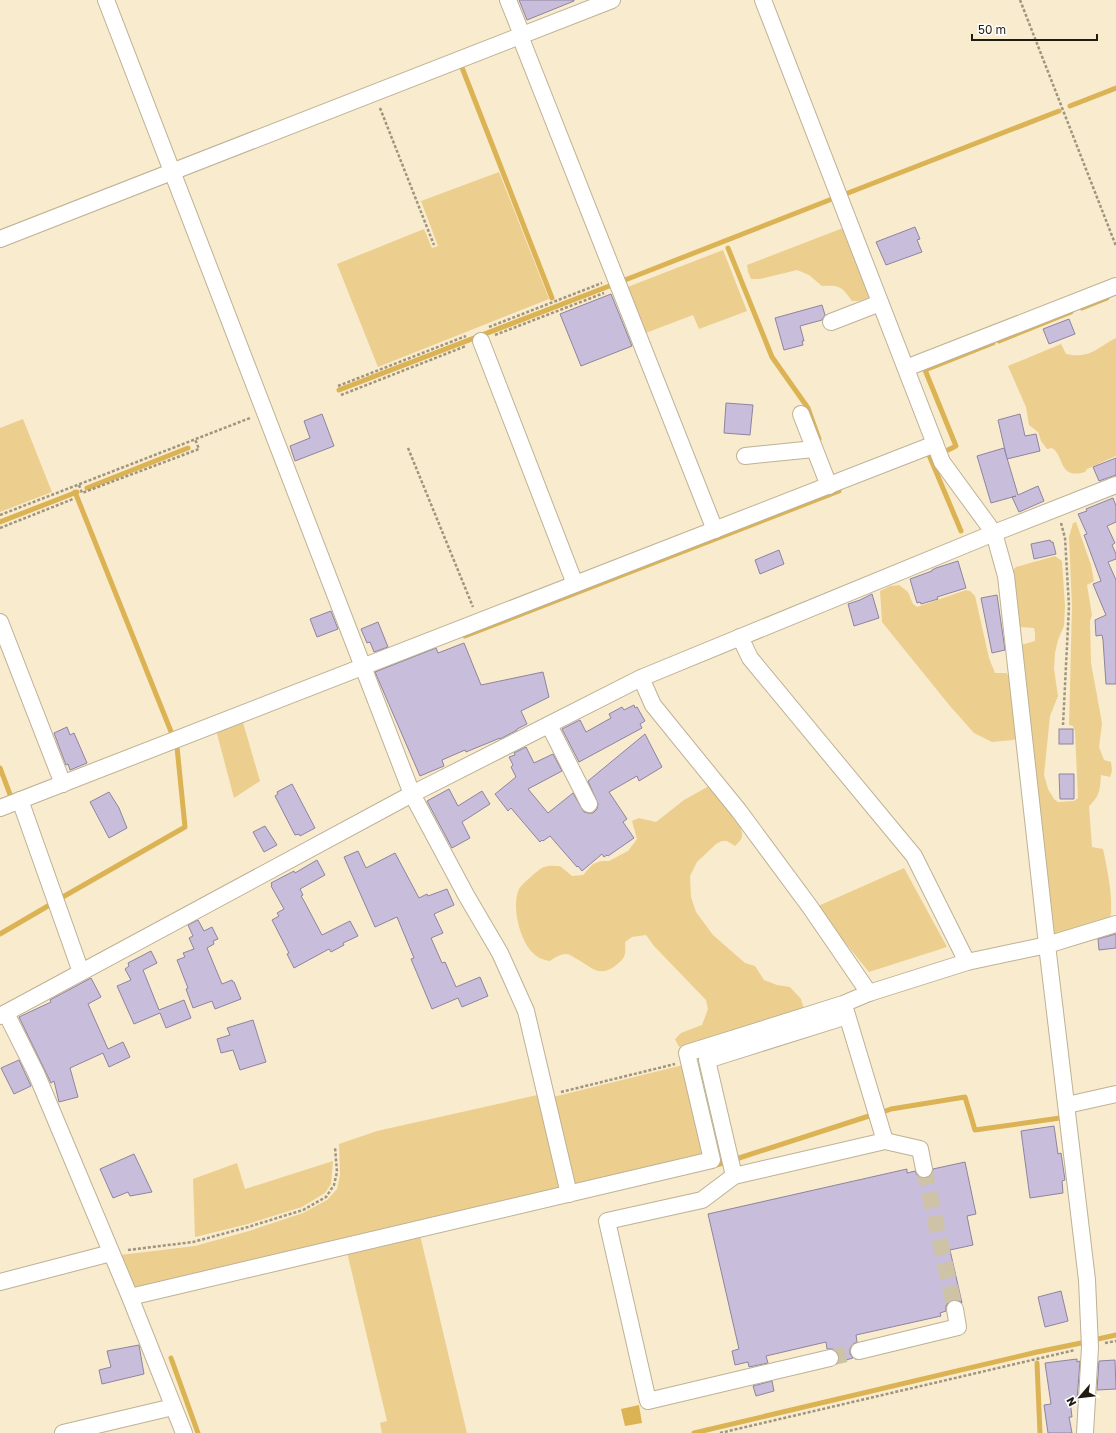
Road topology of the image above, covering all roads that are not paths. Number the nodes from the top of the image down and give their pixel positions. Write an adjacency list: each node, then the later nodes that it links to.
1 (106, 0): 6 (street)
2 (508, 0): 5 (street)
3 (612, 0): 5 (street)
4 (763, 0): 9 (street)
5 (521, 36): 6 (street); 19 (street)
6 (173, 172): 7 (street); 24 (street)
7 (0, 240)
8 (1116, 286): 12 (street)
9 (880, 303): 10 (street); 12 (street)
10 (831, 322)
11 (481, 341): 21 (street)
12 (906, 368): 14 (street)
13 (801, 414): 15 (street)
14 (935, 444): 17 (street); 20 (street)
15 (814, 449): 16 (street); 17 (street)
16 (745, 456)
17 (829, 486): 19 (street)
18 (1116, 486): 20 (street)
19 (715, 530): 21 (street)
20 (994, 533): 23 (street); 33 (street)
21 (575, 584): 24 (street)
22 (0, 622): 27 (street)
23 (740, 637): 25 (street); 34 (street)
24 (363, 667): 27 (street); 28 (street)
25 (641, 678): 26 (street); 36 (street)
26 (549, 725): 28 (street); 30 (street)
27 (63, 784): 29 (street)
28 (412, 794): 35 (street); 44 (street)
29 (20, 800): 31 (street); 35 (street)
30 (588, 804)
31 (0, 808)
32 (1116, 924): 33 (street)
33 (1047, 945): 34 (street); 40 (street)
34 (967, 962): 36 (street)
35 (81, 972): 38 (street)
36 (869, 992): 37 (street)
37 (845, 1010): 41 (street); 43 (street); 44 (street)
38 (3, 1014): 45 (street)
39 (1116, 1094): 40 (street)
40 (1067, 1105): 54 (street)
41 (885, 1141): 42 (street); 43 (street)
42 (924, 1169)
43 (734, 1176): 50 (street)
44 (569, 1194): 47 (street)
45 (111, 1253): 46 (street); 47 (street)
46 (0, 1282)
47 (130, 1297): 51 (street)
48 (955, 1309): 49 (street)
49 (859, 1351)
50 (830, 1358)
51 (173, 1407): 52 (street); 53 (street)
52 (62, 1433)
53 (184, 1433)
54 (1084, 1433)

